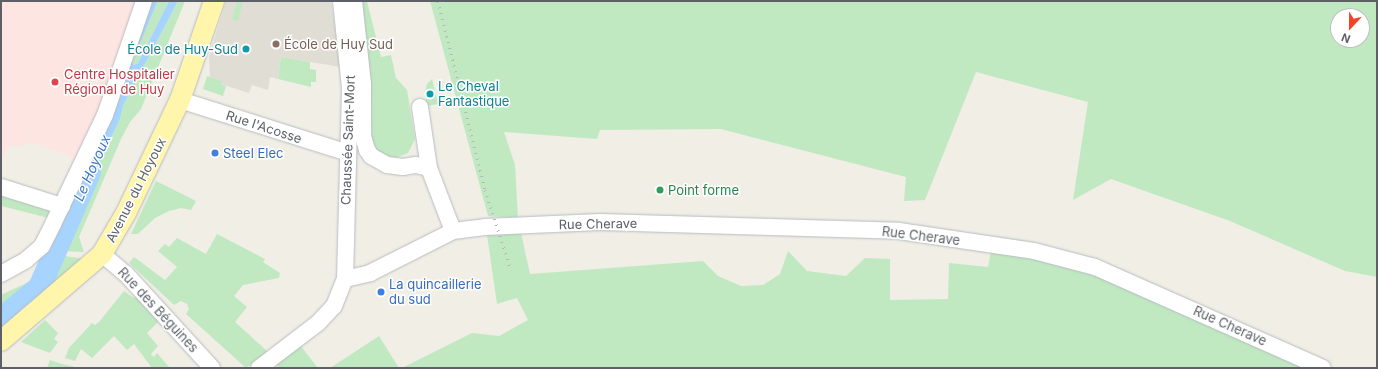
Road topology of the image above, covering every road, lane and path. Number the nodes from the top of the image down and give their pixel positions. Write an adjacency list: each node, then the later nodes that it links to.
1 (144, 1): 10 (street)
2 (214, 1): 5 (main road, Avenue du Hoyoux)
3 (341, 1): 7 (street, Chaussée Saint-Mort)
4 (354, 1): 8 (street)
5 (180, 100): 7 (street, Rue l'Acosse); 12 (main road, Avenue du Hoyoux)
6 (420, 107): 8 (street)
7 (348, 153): 14 (street, Chaussée Saint-Mort)
8 (429, 168): 11 (street)
9 (1, 187): 10 (street)
10 (62, 206): 13 (street)
11 (453, 231): 14 (street); 18 (street, Rue Cherave)
12 (102, 254): 15 (main road, Avenue du Hoyoux); 16 (street, Rue des Béguines)
13 (1, 274)
14 (345, 279): 17 (street)
15 (1, 341)
16 (212, 368)
17 (259, 368)
18 (1323, 368)

